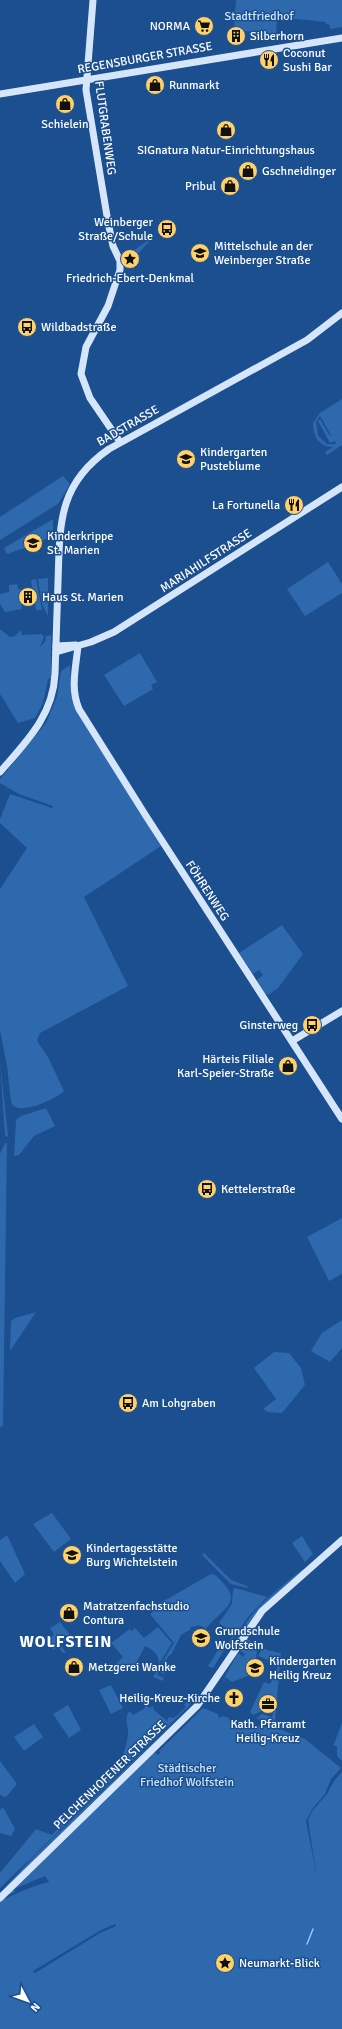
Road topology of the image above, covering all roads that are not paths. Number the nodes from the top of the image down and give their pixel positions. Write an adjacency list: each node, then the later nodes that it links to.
1 (93, 0): 3 (main road, FLUTGRABENWEG)
2 (342, 38): 3 (main road, REGENSBURGER STRASSE)
3 (86, 79): 4 (main road, REGENSBURGER STRASSE); 6 (main road, FLUTGRABENWEG)
4 (0, 94)
5 (342, 313): 6 (main road, BADSTRASSE)
6 (120, 442): 9 (main road, BADSTRASSE)
7 (342, 487): 8 (main road, MARIAHILFSTRASSE)
8 (81, 645): 9 (main road, MARIAHILFSTRASSE); 12 (main road, FÖHRENWEG)
9 (56, 649): 10 (main road, BADSTRASSE)
10 (0, 772)
11 (342, 1011): 12 (main road)
12 (292, 1041): 13 (main road, FÖHRENWEG)
13 (342, 1119)
14 (342, 1540): 15 (main road, PELCHENHOFENER STRASSE)
15 (0, 1898)

